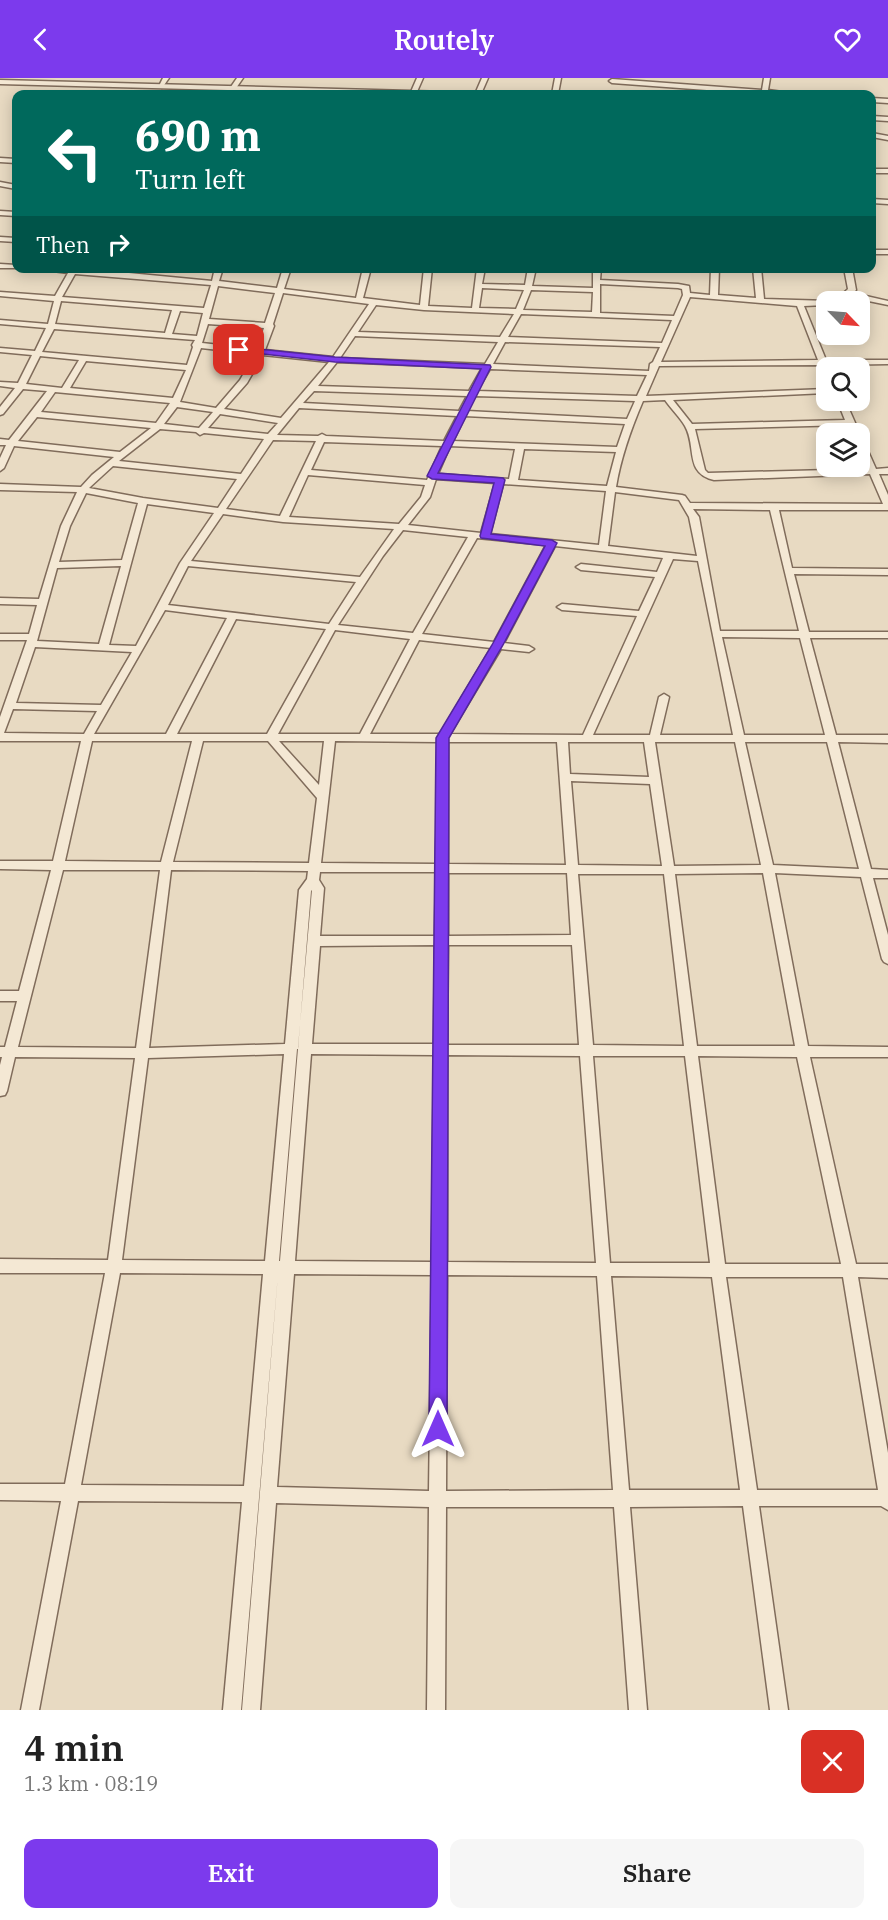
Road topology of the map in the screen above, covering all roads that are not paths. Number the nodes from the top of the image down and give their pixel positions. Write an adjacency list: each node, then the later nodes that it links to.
1 (58, 81): 2 (street); 3 (street)
2 (104, 81): 4 (street)
3 (0, 82)
4 (164, 82): 6 (street)
5 (612, 82): 7 (street)
6 (224, 90)
7 (723, 90)
8 (72, 273): 30 (street)
9 (130, 273): 21 (street)
10 (156, 273): 21 (street)
11 (217, 273): 22 (street)
12 (285, 273): 26 (street)
13 (366, 273): 32 (street)
14 (428, 273): 40 (street)
15 (480, 273): 23 (street)
16 (531, 273): 25 (street)
17 (597, 273): 24 (street)
18 (715, 273): 31 (street)
19 (757, 273): 34 (street)
20 (849, 273): 27 (street)
21 (155, 278): 22 (street)
22 (214, 283): 26 (street); 42 (street)
23 (477, 286): 25 (street); 41 (street)
24 (596, 286): 25 (street); 29 (street); 44 (street)
25 (528, 288): 43 (street)
26 (278, 290): 32 (street); 49 (street)
27 (851, 291)
28 (0, 294): 30 (street)
29 (687, 295): 31 (street); 45 (street)
30 (58, 298): 39 (street); 48 (street)
31 (714, 298): 34 (street)
32 (359, 299): 35 (street)
33 (870, 299): 37 (street)
34 (760, 301): 38 (street)
35 (374, 302): 40 (street); 50 (street)
36 (816, 303): 38 (street)
37 (888, 303)
38 (800, 304): 58 (street)
39 (177, 308): 42 (street); 51 (street)
40 (424, 308): 41 (street)
41 (475, 310): 43 (street)
42 (207, 311): 46 (street)
43 (519, 311): 44 (street); 52 (street)
44 (596, 315): 45 (street)
45 (677, 318): 54 (street)
46 (204, 321): 49 (street); 53 (street)
47 (0, 322): 48 (street)
48 (51, 326): 51 (street); 57 (street)
49 (270, 326): 56 (street)
50 (351, 334): 52 (street); 60 (street)
51 (168, 335): 53 (street)
52 (502, 339): 54 (street); 63 (street)
53 (197, 341): 56 (street); 65 (street)
54 (663, 345): 66 (street)
55 (0, 350): 57 (street)
56 (260, 352): 60 (street); 78 (street)
57 (38, 354): 59 (street); 68 (street)
58 (821, 357)
59 (84, 358): 65 (street); 71 (street)
60 (335, 360): 63 (street); 69 (street)
61 (888, 362): 62 (street)
62 (870, 363)
63 (487, 367): 66 (street); 73 (street)
64 (816, 367): 66 (street)
65 (189, 368): 76 (street)
66 (652, 369): 75 (street)
67 (0, 384): 68 (street)
68 (21, 386): 70 (street); 80 (street)
69 (312, 388): 73 (street); 77 (street)
70 (53, 389): 71 (street); 82 (street)
71 (64, 390): 76 (street)
72 (816, 392): 74 (street)
73 (472, 393): 75 (street); 81 (street)
74 (667, 398): 75 (street); 87 (street)
75 (638, 399): 84 (street)
76 (176, 403): 78 (street); 86 (street)
77 (298, 405): 81 (street); 83 (street)
78 (217, 411): 83 (street); 88 (street)
79 (846, 411): 85 (street)
80 (0, 412)
81 (462, 413): 84 (street); 92 (street)
82 (35, 414): 86 (street); 93 (street)
83 (284, 420): 89 (street)
84 (630, 422): 95 (street)
85 (851, 422): 87 (street)
86 (157, 427): 88 (street); 96 (street)
87 (690, 427): 100 (street)
88 (200, 432): 89 (street)
89 (270, 436): 90 (street); 103 (street)
90 (322, 437): 92 (street); 102 (street)
91 (0, 442): 93 (street)
92 (447, 442): 94 (street); 104 (street)
93 (11, 444): 96 (street); 99 (street)
94 (520, 445): 95 (street); 106 (street)
95 (621, 450): 108 (street)
96 (122, 455): 97 (street)
97 (110, 463): 103 (street); 109 (street)
98 (870, 464): 100 (street)
99 (0, 468)
100 (873, 471): 101 (street); 112 (street)
101 (888, 471)
102 (305, 472): 104 (street); 115 (street)
103 (243, 477): 114 (street)
104 (431, 480): 105 (street); 116 (street)
105 (500, 480): 106 (street); 117 (street)
106 (513, 481): 108 (street)
107 (0, 487): 109 (street)
108 (611, 489): 111 (street); 119 (street)
109 (84, 490): 110 (street); 124 (street)
110 (143, 501): 114 (street); 122 (street)
111 (689, 506): 113 (street); 121 (street)
112 (888, 506): 113 (street)
113 (774, 507): 126 (street)
114 (219, 512): 115 (street); 123 (street)
115 (283, 519): 116 (street)
116 (399, 527): 117 (street); 129 (street)
117 (480, 536): 118 (street); 140 (street)
118 (552, 543): 119 (street); 143 (street)
119 (603, 549): 120 (street)
120 (669, 556): 121 (street); 128 (street)
121 (702, 559): 137 (street)
122 (126, 563): 124 (street); 144 (street)
123 (185, 563): 129 (street); 132 (street)
124 (54, 565): 131 (street)
125 (581, 567): 128 (street)
126 (788, 571): 127 (street); 138 (street)
127 (888, 572)
128 (660, 575): 134 (street)
129 (362, 580): 136 (street)
130 (0, 601): 131 (street)
131 (43, 602): 142 (street)
132 (162, 607): 135 (street); 145 (street)
133 (562, 607): 134 (street)
134 (643, 614): 160 (street)
135 (233, 616): 136 (street); 154 (street)
136 (333, 625): 140 (street); 153 (street)
137 (716, 634): 138 (street); 162 (street)
138 (804, 635): 139 (street); 163 (street)
139 (888, 635)
140 (416, 636): 143 (street); 157 (street)
141 (0, 637): 142 (street)
142 (32, 641): 144 (street); 148 (street)
143 (498, 645): 146 (street); 158 (street)
144 (103, 648): 145 (street)
145 (139, 649): 149 (street)
146 (529, 649)
147 (664, 697): 161 (street)
148 (9, 706): 149 (street); 150 (street)
149 (103, 708): 152 (street)
150 (0, 732)
151 (0, 737): 152 (street)
152 (87, 737): 154 (street); 169 (street)
153 (271, 737): 155 (street); 156 (street); 167 (street)
154 (169, 738): 155 (street)
155 (198, 738): 170 (street)
156 (330, 738): 157 (street); 167 (street)
157 (363, 738): 158 (street)
158 (442, 738): 159 (street); 171 (street)
159 (562, 739): 160 (street); 165 (street)
160 (586, 739): 161 (street)
161 (652, 739): 162 (street); 166 (street)
162 (738, 739): 163 (street); 172 (street)
163 (831, 739): 164 (street); 176 (street)
164 (888, 740)
165 (564, 777): 166 (street); 173 (street)
166 (656, 781): 174 (street)
167 (322, 798): 175 (street)
168 (0, 865): 169 (street)
169 (58, 865): 170 (street); 183 (street)
170 (166, 867): 175 (street); 191 (street)
171 (442, 868): 173 (street); 175 (street); 178 (street)
172 (768, 869): 174 (street); 176 (street); 185 (street)
173 (572, 870): 174 (street); 179 (street)
174 (669, 870): 187 (street)
175 (314, 874): 180 (street); 184 (street)
176 (866, 874): 177 (street); 181 (street)
177 (888, 874)
178 (441, 940): 179 (street); 180 (street); 186 (street)
179 (578, 940): 189 (street)
180 (313, 941): 184 (street)
181 (888, 959)
182 (0, 996): 183 (street)
183 (24, 996): 188 (street)
184 (298, 1049): 186 (street); 191 (street); 195 (street)
185 (802, 1050): 187 (street); 190 (street); 200 (street)
186 (440, 1051): 189 (street); 196 (street)
187 (691, 1051): 189 (street); 198 (street)
188 (5, 1052): 191 (street); 192 (street)
189 (587, 1052): 197 (street)
190 (888, 1052)
191 (140, 1053): 194 (street)
192 (0, 1091)
193 (0, 1266): 194 (street)
194 (114, 1267): 195 (street); 202 (street)
195 (279, 1267): 196 (street); 203 (street); 204 (street)
196 (439, 1268): 197 (street); 205 (street)
197 (604, 1268): 198 (street); 206 (street)
198 (718, 1269): 200 (street); 207 (street)
199 (888, 1271): 200 (street)
200 (850, 1272): 208 (street)
201 (0, 1492): 202 (street)
202 (72, 1493): 203 (street); 209 (street)
203 (251, 1494): 210 (street)
204 (269, 1495): 205 (street); 211 (street)
205 (437, 1498): 206 (street); 212 (street)
206 (621, 1498): 207 (street); 213 (street)
207 (750, 1498): 208 (street); 214 (street)
208 (888, 1499)
209 (30, 1710)
210 (232, 1710)
211 (251, 1710)
212 (436, 1710)
213 (638, 1710)
214 (779, 1710)

